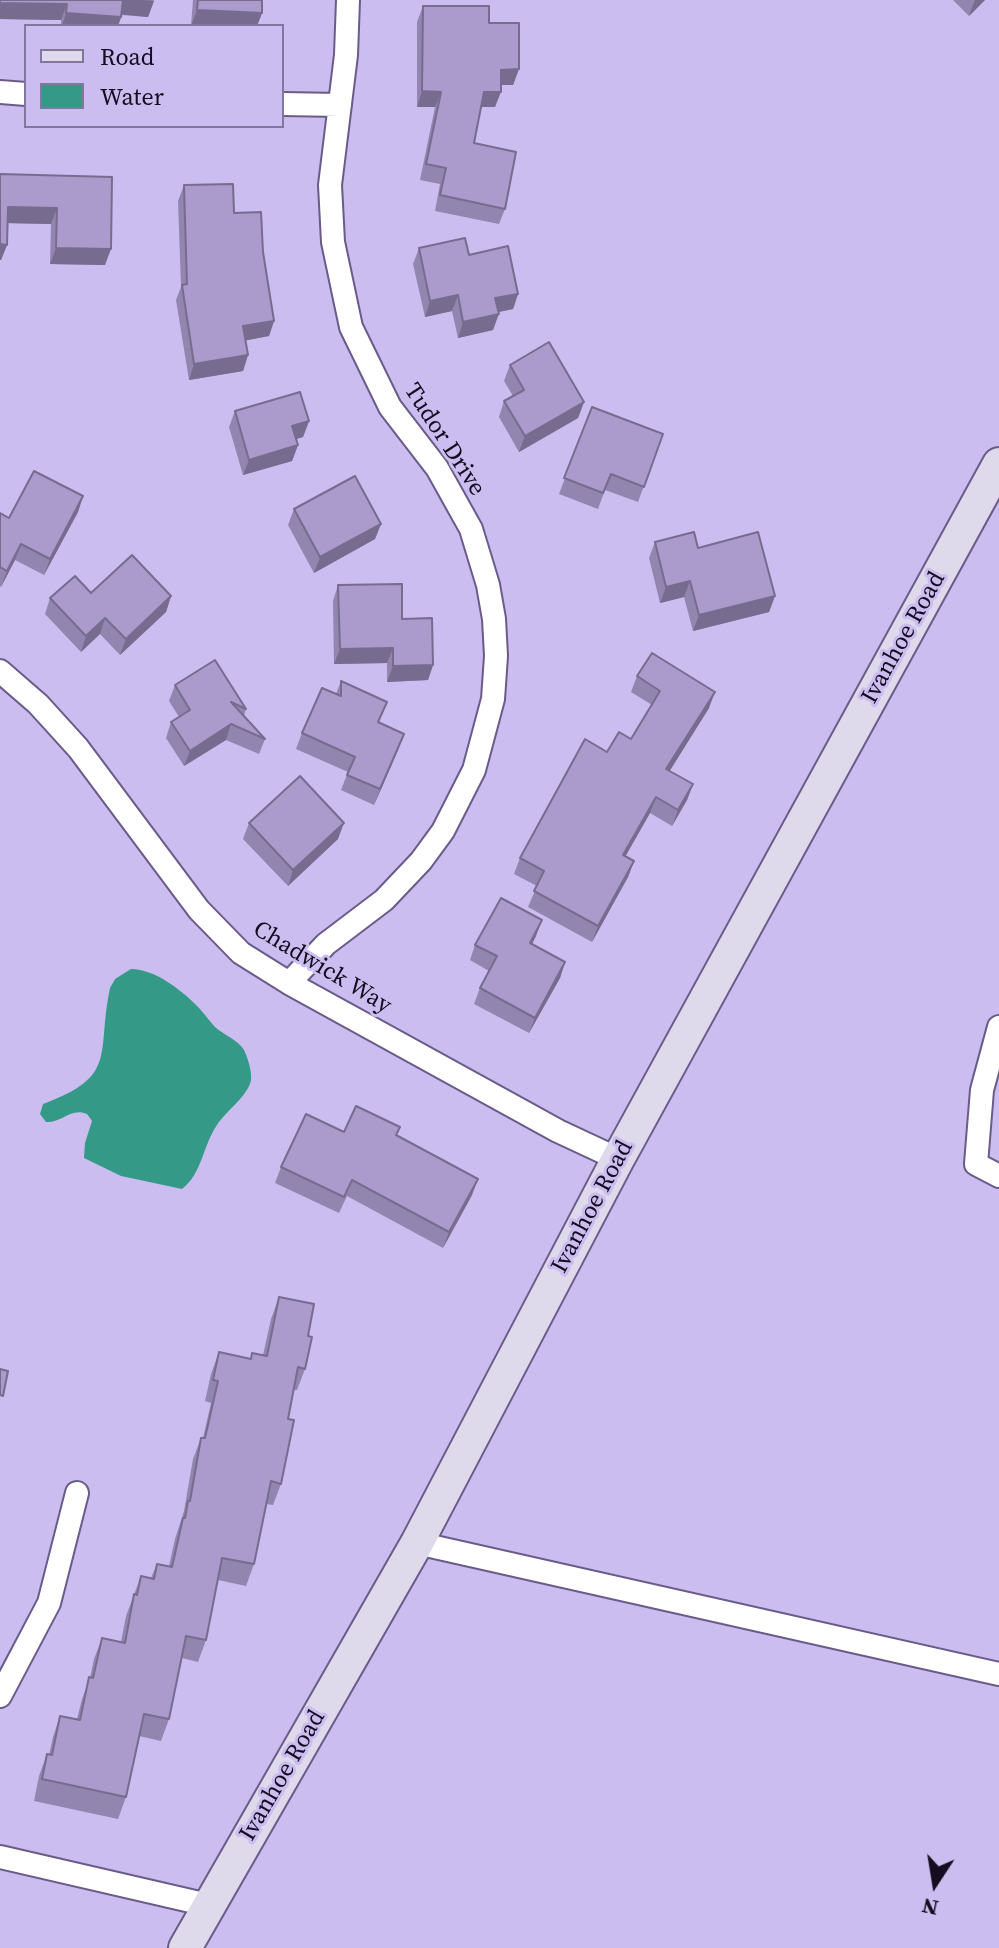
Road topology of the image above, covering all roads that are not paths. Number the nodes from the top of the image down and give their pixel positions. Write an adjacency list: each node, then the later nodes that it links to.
1 (348, 0): 5 (street, Tudor Drive)
2 (0, 92): 3 (street)
3 (24, 94)
4 (284, 104): 5 (street)
5 (340, 105): 8 (street, Tudor Drive)
6 (999, 464): 10 (main road, Ivanhoe Road)
7 (0, 671): 8 (street, Chadwick Way)
8 (289, 983): 10 (street, Chadwick Way)
9 (999, 1027): 11 (street)
10 (618, 1159): 13 (main road, Ivanhoe Road)
11 (999, 1176)
12 (77, 1493): 15 (street)
13 (417, 1543): 14 (street); 17 (main road, Ivanhoe Road)
14 (999, 1674)
15 (0, 1696)
16 (0, 1857): 17 (street)
17 (208, 1905): 18 (main road, Ivanhoe Road)
18 (185, 1948)

